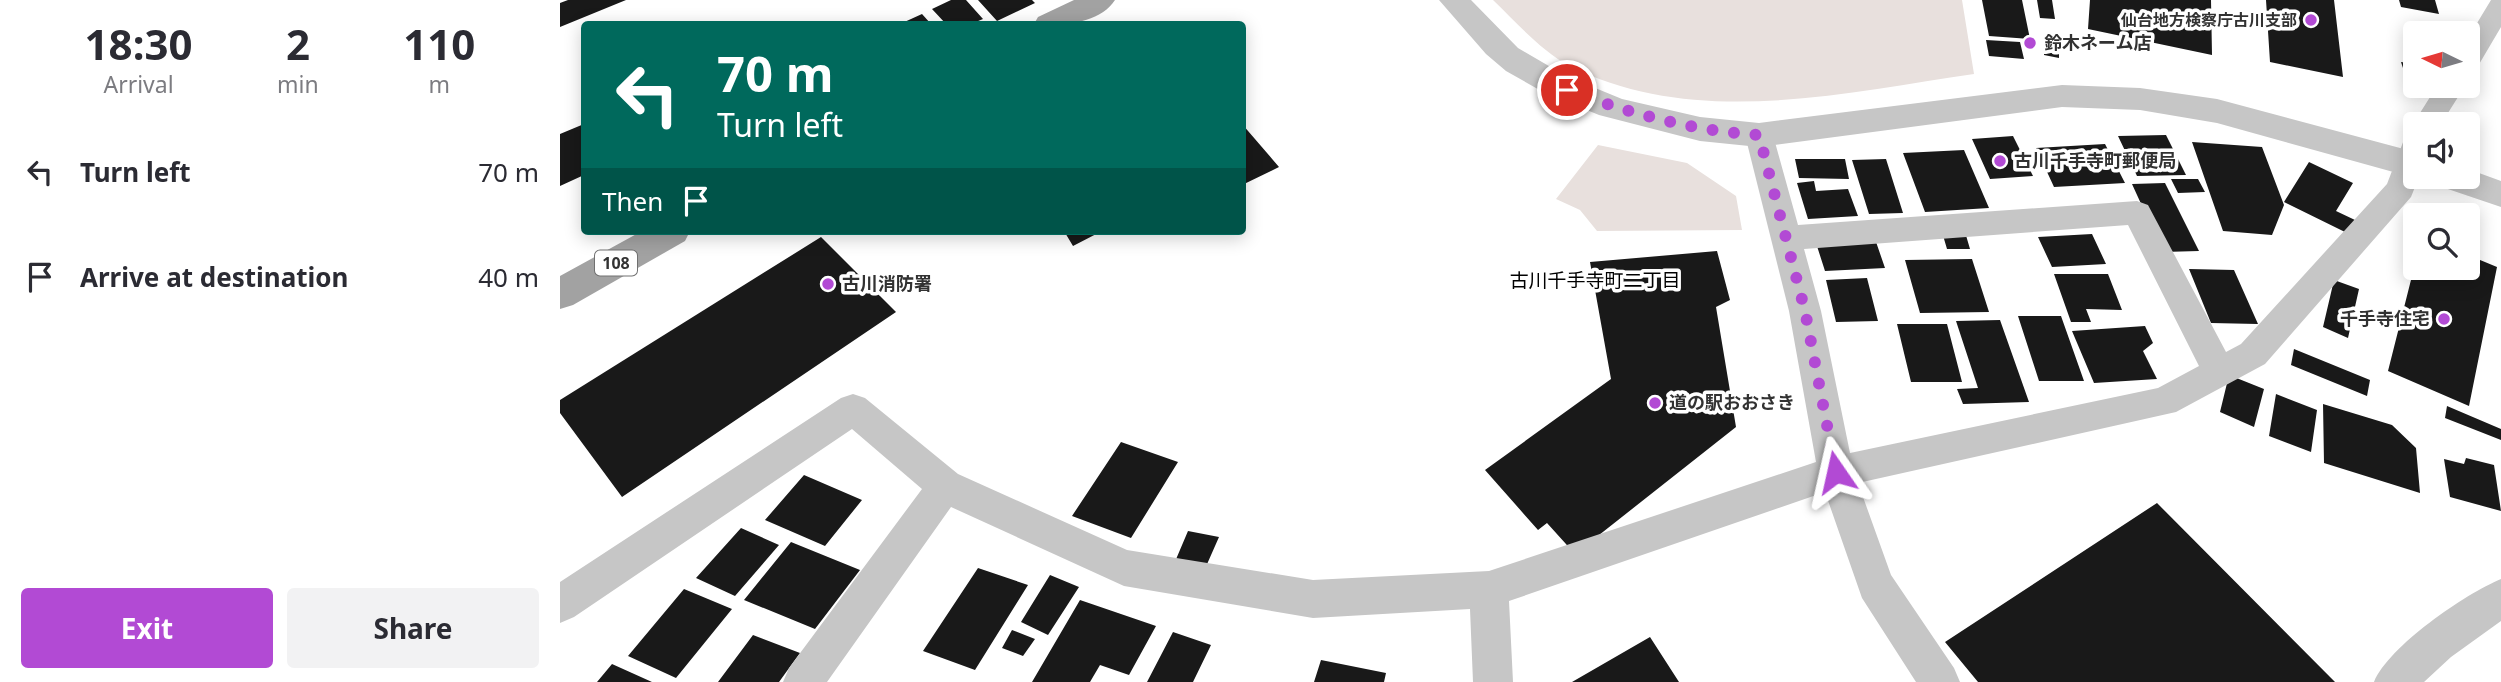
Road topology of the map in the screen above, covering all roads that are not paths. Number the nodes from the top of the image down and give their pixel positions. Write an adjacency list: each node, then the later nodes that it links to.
1 (1100, 0): 5 (highway)
2 (1454, 0): 7 (street)
3 (2492, 0): 4 (street)
4 (2501, 4): 6 (street)
5 (1055, 21)
6 (2480, 39)
7 (1759, 135): 8 (street); 13 (street)
8 (2403, 155)
9 (2403, 181): 15 (street)
10 (2480, 187): 11 (street)
11 (2501, 194)
12 (665, 235): 14 (highway, 108)
13 (1787, 238): 15 (street); 16 (street)
14 (560, 294)
15 (2219, 372): 16 (street)
16 (1836, 472): 18 (street); 23 (street)
17 (945, 486): 18 (street); 20 (street); 21 (street)
18 (1489, 589): 22 (street)
19 (2501, 598): 24 (street)
20 (560, 604)
21 (803, 682)
22 (1493, 682)
23 (1940, 682)
24 (2394, 682)

